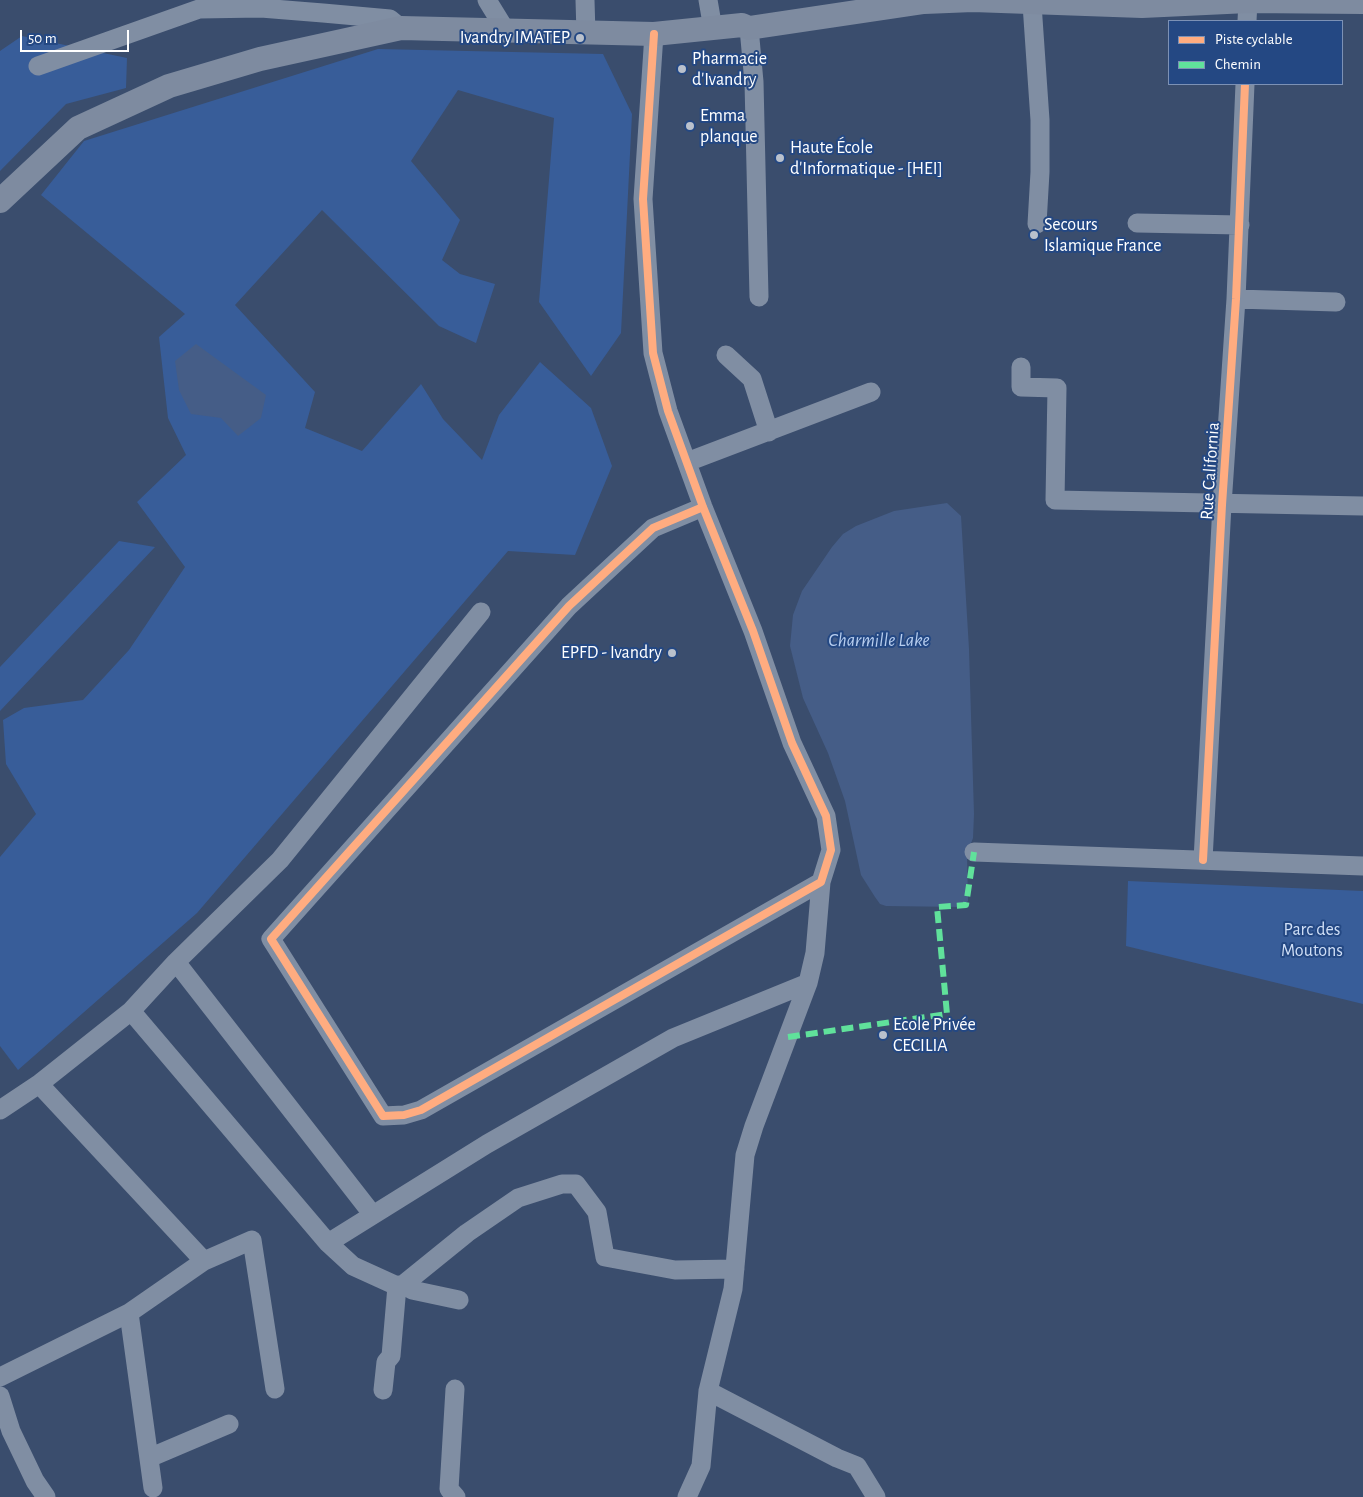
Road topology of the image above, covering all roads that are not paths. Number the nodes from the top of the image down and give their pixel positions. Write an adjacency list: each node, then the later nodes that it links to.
1 (487, 0): 14 (street)
2 (584, 0): 15 (street)
3 (708, 0): 13 (street)
4 (973, 0): 6 (main road); 9 (main road)
5 (1363, 2): 10 (main road)
6 (884, 3): 12 (main road)
7 (1142, 3): 9 (main road); 10 (main road)
8 (198, 4): 11 (street); 17 (street)
9 (1032, 4): 20 (street)
10 (1248, 11)
11 (401, 28): 14 (main road); 19 (main road)
12 (749, 28): 13 (main road); 23 (street)
13 (714, 29): 16 (main road)
14 (506, 31): 15 (main road)
15 (586, 34): 16 (main road)
16 (654, 34): 30 (street)
17 (38, 66)
18 (1245, 85): 22 (street, Rue California)
19 (0, 201)
20 (1037, 224)
21 (1137, 224): 22 (street)
22 (1240, 225): 24 (street, Rue California)
23 (759, 297)
24 (1236, 299): 25 (street); 31 (street, Rue California)
25 (1336, 302)
26 (726, 354): 29 (street)
27 (1021, 367): 31 (street)
28 (871, 392): 29 (street)
29 (769, 432): 30 (street)
30 (687, 462): 33 (street)
31 (1222, 505): 32 (street); 36 (street, Rue California)
32 (1363, 506)
33 (703, 507): 38 (street); 38 (street)
34 (482, 612): 39 (street)
35 (974, 852): 36 (street)
36 (1204, 860): 37 (street)
37 (1363, 866)
38 (821, 882): 40 (street)
39 (176, 962): 41 (street); 44 (street)
40 (808, 983): 44 (street); 47 (street)
41 (130, 1011): 42 (street); 45 (street)
42 (39, 1084): 43 (street); 46 (street)
43 (0, 1110)
44 (373, 1215): 45 (street)
45 (328, 1243): 48 (street)
46 (204, 1261): 50 (street); 52 (street)
47 (735, 1269): 48 (street); 55 (street)
48 (400, 1285): 49 (street); 54 (street)
49 (459, 1300)
50 (129, 1313): 51 (street); 58 (street)
51 (0, 1377)
52 (275, 1389)
53 (455, 1389): 61 (street)
54 (383, 1390)
55 (708, 1391): 62 (street); 63 (street)
56 (0, 1396): 60 (street)
57 (229, 1424): 58 (street)
58 (149, 1458): 59 (street)
59 (153, 1488)
60 (46, 1497)
61 (456, 1497)
62 (687, 1497)
63 (876, 1497)

